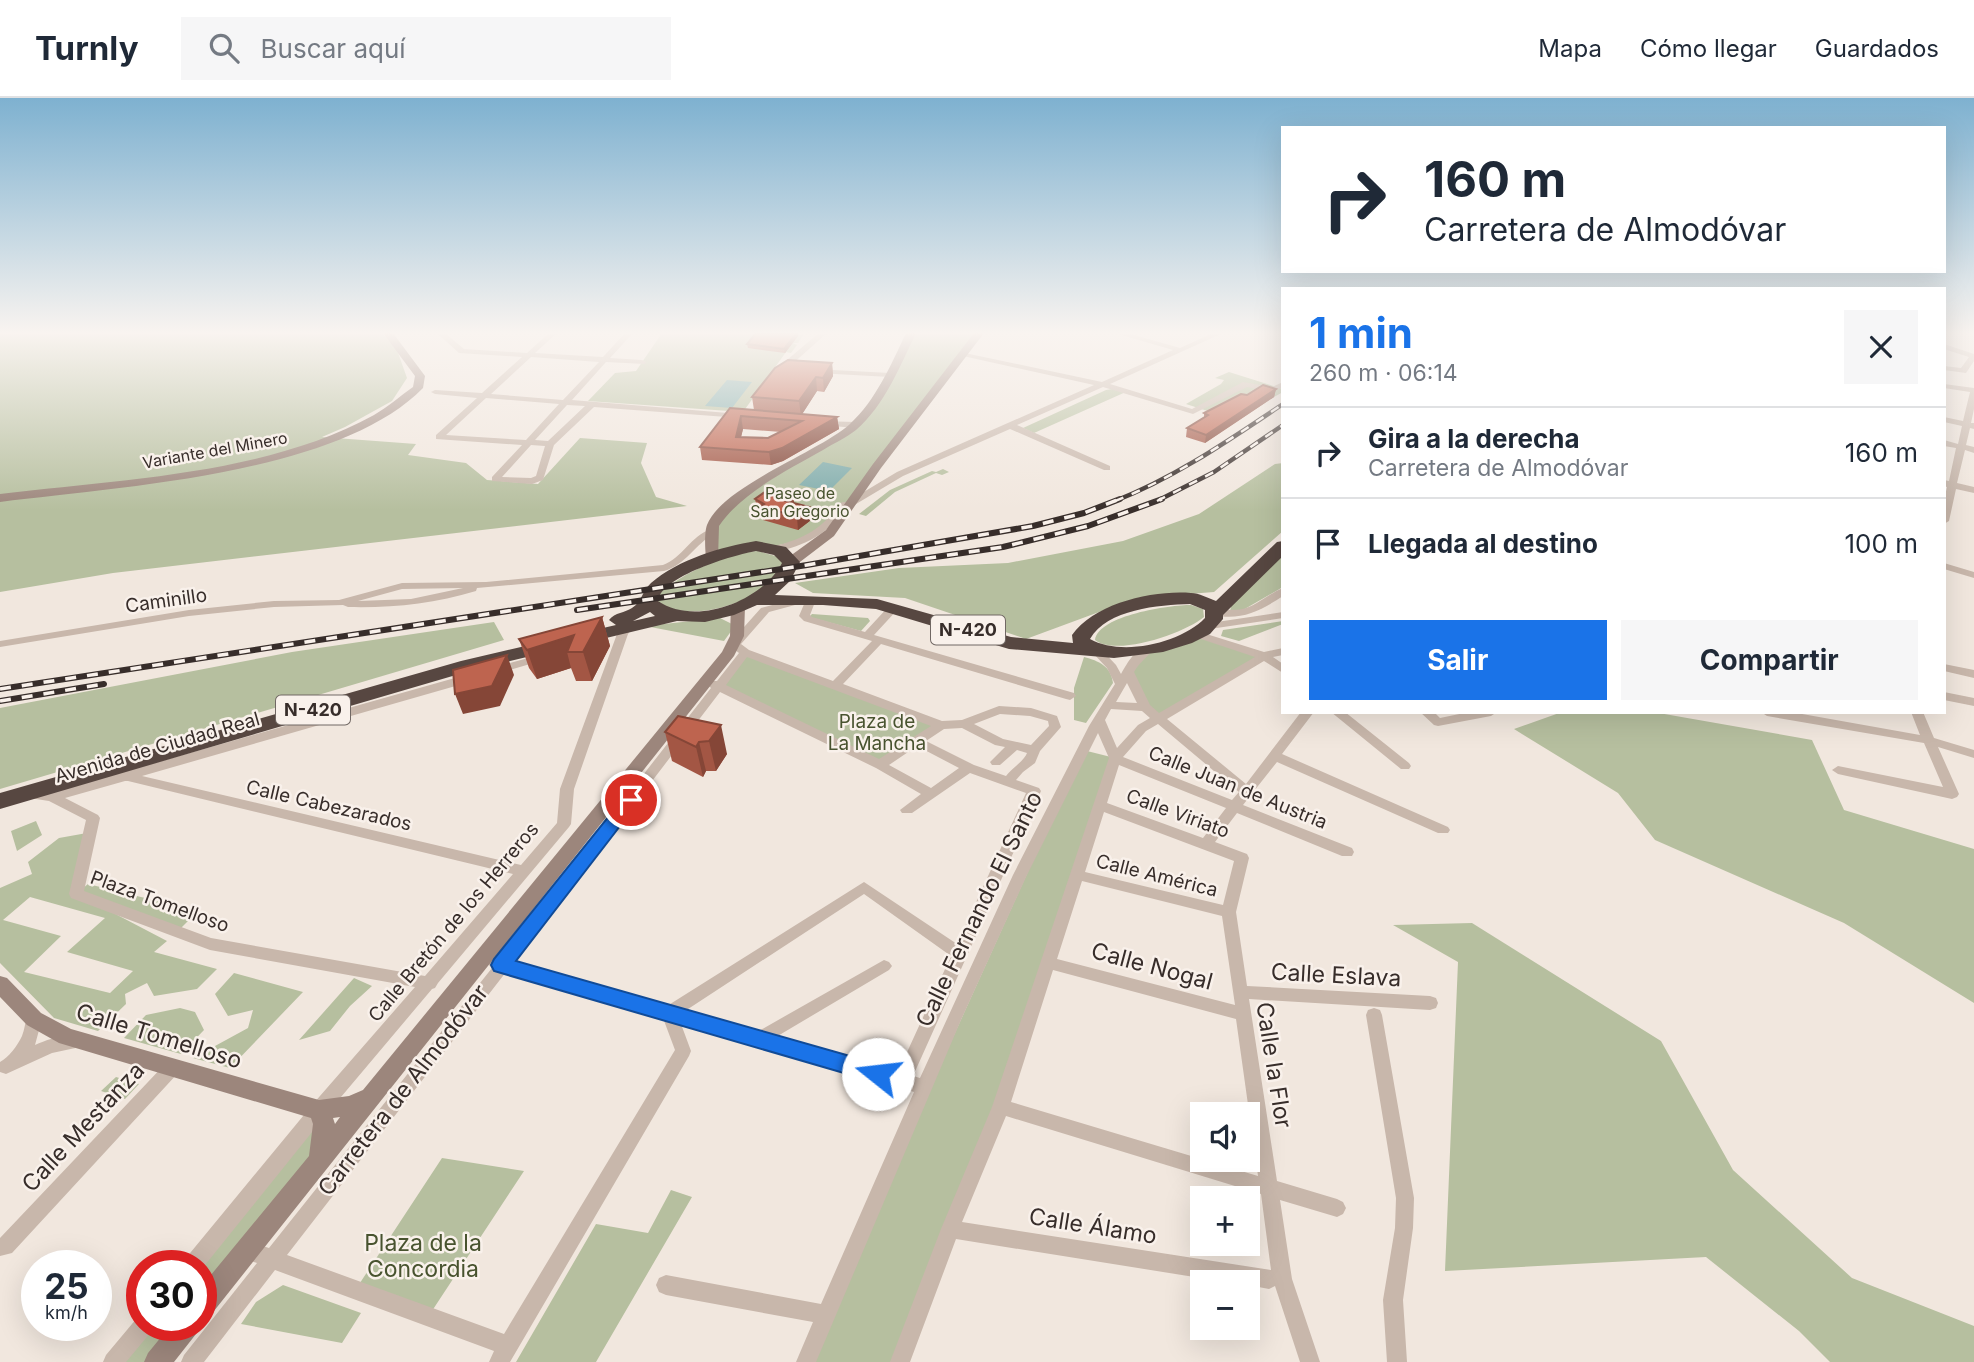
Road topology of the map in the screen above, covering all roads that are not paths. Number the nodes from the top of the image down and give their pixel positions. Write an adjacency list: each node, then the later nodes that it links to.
1 (413, 392): 35 (main road, Variante del Minero)
2 (435, 392): 11 (street)
3 (489, 392): 11 (street)
4 (575, 392): 12 (street)
5 (878, 392): 20 (main road)
6 (934, 392): 29 (main road)
7 (1090, 392): 22 (street)
8 (1129, 392): 15 (street)
9 (1231, 392): 15 (street)
10 (1974, 392): 21 (street)
11 (484, 396): 12 (street); 23 (street)
12 (565, 402): 13 (street); 24 (street)
13 (592, 404): 16 (street); 26 (street)
14 (750, 407): 16 (street)
15 (1193, 412)
16 (743, 416): 17 (street)
17 (756, 417)
18 (1946, 419): 21 (street)
19 (810, 422): 20 (street)
20 (856, 425): 38 (main road)
21 (1971, 425): 27 (street)
22 (1011, 426): 30 (street); 31 (street)
23 (439, 437): 24 (street)
24 (526, 443): 26 (street); 26 (street)
25 (1946, 443): 27 (street)
26 (550, 444)
27 (1962, 447): 28 (street); 32 (street)
28 (1974, 450)
29 (877, 466): 31 (street); 33 (main road)
30 (1107, 468)
31 (897, 476): 33 (street); 36 (street)
32 (1949, 484): 34 (street); 37 (street)
33 (861, 487): 36 (main road); 39 (street)
34 (1974, 490)
35 (0, 498)
36 (847, 506): 42 (main road)
37 (1946, 506)
38 (712, 532): 41 (main road); 46 (street, Caminillo)
39 (774, 549): 41 (highway, N-420); 42 (highway)
40 (1281, 549): 47 (highway)
41 (712, 559): 52 (highway, N-420)
42 (791, 562): 45 (highway)
43 (1946, 567): 44 (street)
44 (1974, 575)
45 (781, 582): 50 (highway, N-420); 53 (highway, N-420)
46 (486, 585): 51 (street, Caminillo); 51 (street, Caminillo)
47 (1237, 591): 49 (highway); 57 (highway)
48 (1281, 592): 57 (street)
49 (1192, 598): 57 (highway); 58 (highway)
50 (816, 601): 53 (highway, N-420); 54 (highway, N-420); 60 (street); 63 (street, Carretera de Almodóvar)
51 (339, 603): 61 (street, Caminillo)
52 (649, 603): 56 (highway); 103 (highway, N-420)
53 (744, 603): 56 (highway, N-420); 63 (main road)
54 (894, 607): 60 (street); 62 (highway, N-420)
55 (1281, 615): 57 (street)
56 (670, 618): 59 (highway, N-420)
57 (1210, 621): 64 (highway); 67 (street)
58 (1086, 628): 62 (highway, N-420); 65 (highway)
59 (626, 631): 101 (street, Avenida de Ciudad Real); 105 (highway, N-420); 116 (street, Calle Bretón de los Herreros)
60 (874, 637): 73 (street); 74 (street)
61 (0, 644)
62 (1044, 645): 65 (highway, N-420)
63 (739, 648): 72 (main road, Carretera de Almodóvar); 73 (street)
64 (1149, 649): 65 (highway); 71 (street, Calle Fernando El Santo)
65 (1096, 651): 71 (street)
66 (1281, 652): 67 (street)
67 (1264, 656): 69 (street); 85 (street)
68 (1946, 667): 70 (street)
69 (1281, 669)
70 (1974, 674)
71 (1125, 679): 77 (street, Calle Fernando El Santo); 78 (street)
72 (711, 684): 97 (street); 118 (main road, Carretera de Almodóvar)
73 (835, 686): 88 (street)
74 (1070, 696)
75 (1946, 696): 76 (street)
76 (1974, 702)
77 (1108, 705): 78 (street); 86 (street, Calle Fernando El Santo)
78 (1144, 707): 85 (street)
79 (1306, 714): 94 (street)
80 (1340, 714): 98 (street)
81 (1428, 714): 82 (street)
82 (1480, 714)
83 (1778, 714): 89 (street)
84 (1918, 714): 89 (street)
85 (1158, 718): 95 (street); 104 (street)
86 (1099, 721): 95 (street); 138 (street, Calle Fernando El Santo)
87 (964, 724): 88 (street); 91 (street); 92 (street)
88 (941, 725): 90 (street)
89 (1928, 740): 93 (street); 100 (street)
90 (917, 741): 97 (street); 99 (street)
91 (1014, 746): 92 (street); 96 (street)
92 (1034, 750): 102 (street)
93 (1974, 754)
94 (1273, 755): 104 (street); 112 (street)
95 (1115, 758): 109 (street); 110 (street, Calle Juan de Austria)
96 (996, 762)
97 (880, 765): 106 (street)
98 (1405, 766)
99 (969, 768): 102 (street); 106 (street)
100 (1838, 770)
101 (126, 777): 107 (street, Avenida de Ciudad Real); 116 (street, Calle Cabezarados)
102 (1008, 782): 120 (street, Calle Fernando El Santo)
103 (0, 790)
104 (1246, 791): 110 (street)
105 (24, 793): 107 (street, Avenida de Ciudad Real); 108 (highway, N-420)
106 (931, 794): 111 (street)
107 (52, 797): 125 (street, Plaza Tomelloso)
108 (0, 801)
109 (1100, 805): 113 (street, Calle Viriato); 117 (street)
110 (1235, 805): 113 (street); 114 (street, Calle Juan de Austria)
111 (907, 810)
112 (1443, 830)
113 (1206, 844): 115 (street, Calle Viriato)
114 (1347, 852)
115 (1242, 858): 119 (street, Calle la Flor)
116 (523, 871): 125 (street, Calle Bretón de los Herreros)
117 (1077, 875): 119 (street, Calle América); 122 (street)
118 (548, 893): 121 (main road, Carretera de Almodóvar); 123 (street, Carretera de Almodóvar)
119 (1228, 912): 127 (street, Calle la Flor)
120 (961, 955): 129 (street); 137 (street, Calle Fernando El Santo)
121 (481, 959): 123 (street); 139 (main road, Carretera de Almodóvar)
122 (1049, 963): 130 (street, Calle Nogal); 140 (street)
123 (501, 965): 129 (street); 149 (street, Carretera de Almodóvar)
124 (884, 966): 133 (street)
125 (430, 983): 141 (street, Calle Bretón de los Herreros)
126 (0, 984): 132 (main road, Calle Tomelloso)
127 (1240, 992): 128 (street, Calle Eslava); 130 (street, Calle la Flor)
128 (1430, 1003)
129 (669, 1013): 133 (street); 156 (street)
130 (1243, 1014): 143 (street, Calle la Flor)
131 (1374, 1015): 163 (street)
132 (34, 1019): 134 (main road, Calle Tomelloso); 136 (street)
133 (758, 1039): 137 (street)
134 (85, 1043): 135 (main road, Calle Tomelloso); 136 (street)
135 (172, 1068): 141 (main road, Calle Tomelloso); 146 (street, Calle Mestanza)
136 (3, 1069)
137 (902, 1081): 138 (street)
138 (924, 1087): 153 (street, Calle Fernando El Santo)
139 (369, 1098): 141 (main road, Carretera de Almodóvar); 142 (main road, Carretera de Almodóvar)
140 (1001, 1107): 143 (street); 145 (street)
141 (320, 1111): 142 (main road, Carretera de Almodóvar); 147 (street, Calle Bretón de los Herreros)
142 (320, 1159): 148 (main road, Carretera de Almodóvar)
143 (1270, 1187): 144 (street); 150 (street, Calle la Flor)
144 (1337, 1208)
145 (950, 1228): 150 (street, Calle Álamo); 161 (street)
146 (0, 1247)
147 (205, 1250)
148 (247, 1250): 149 (street); 152 (main road, Carretera de Almodóvar)
149 (270, 1259): 156 (street); 159 (street, Carretera de Almodóvar)
150 (1275, 1279): 162 (street, Calle la Flor)
151 (666, 1285): 153 (street)
152 (217, 1287)
153 (826, 1315): 160 (street, Calle Fernando El Santo)
154 (131, 1341): 157 (street)
155 (174, 1341): 158 (main road)
156 (504, 1354)
157 (113, 1362)
158 (157, 1362)
159 (191, 1362)
160 (806, 1362)
161 (900, 1362)
162 (1310, 1362)
163 (1397, 1362)

